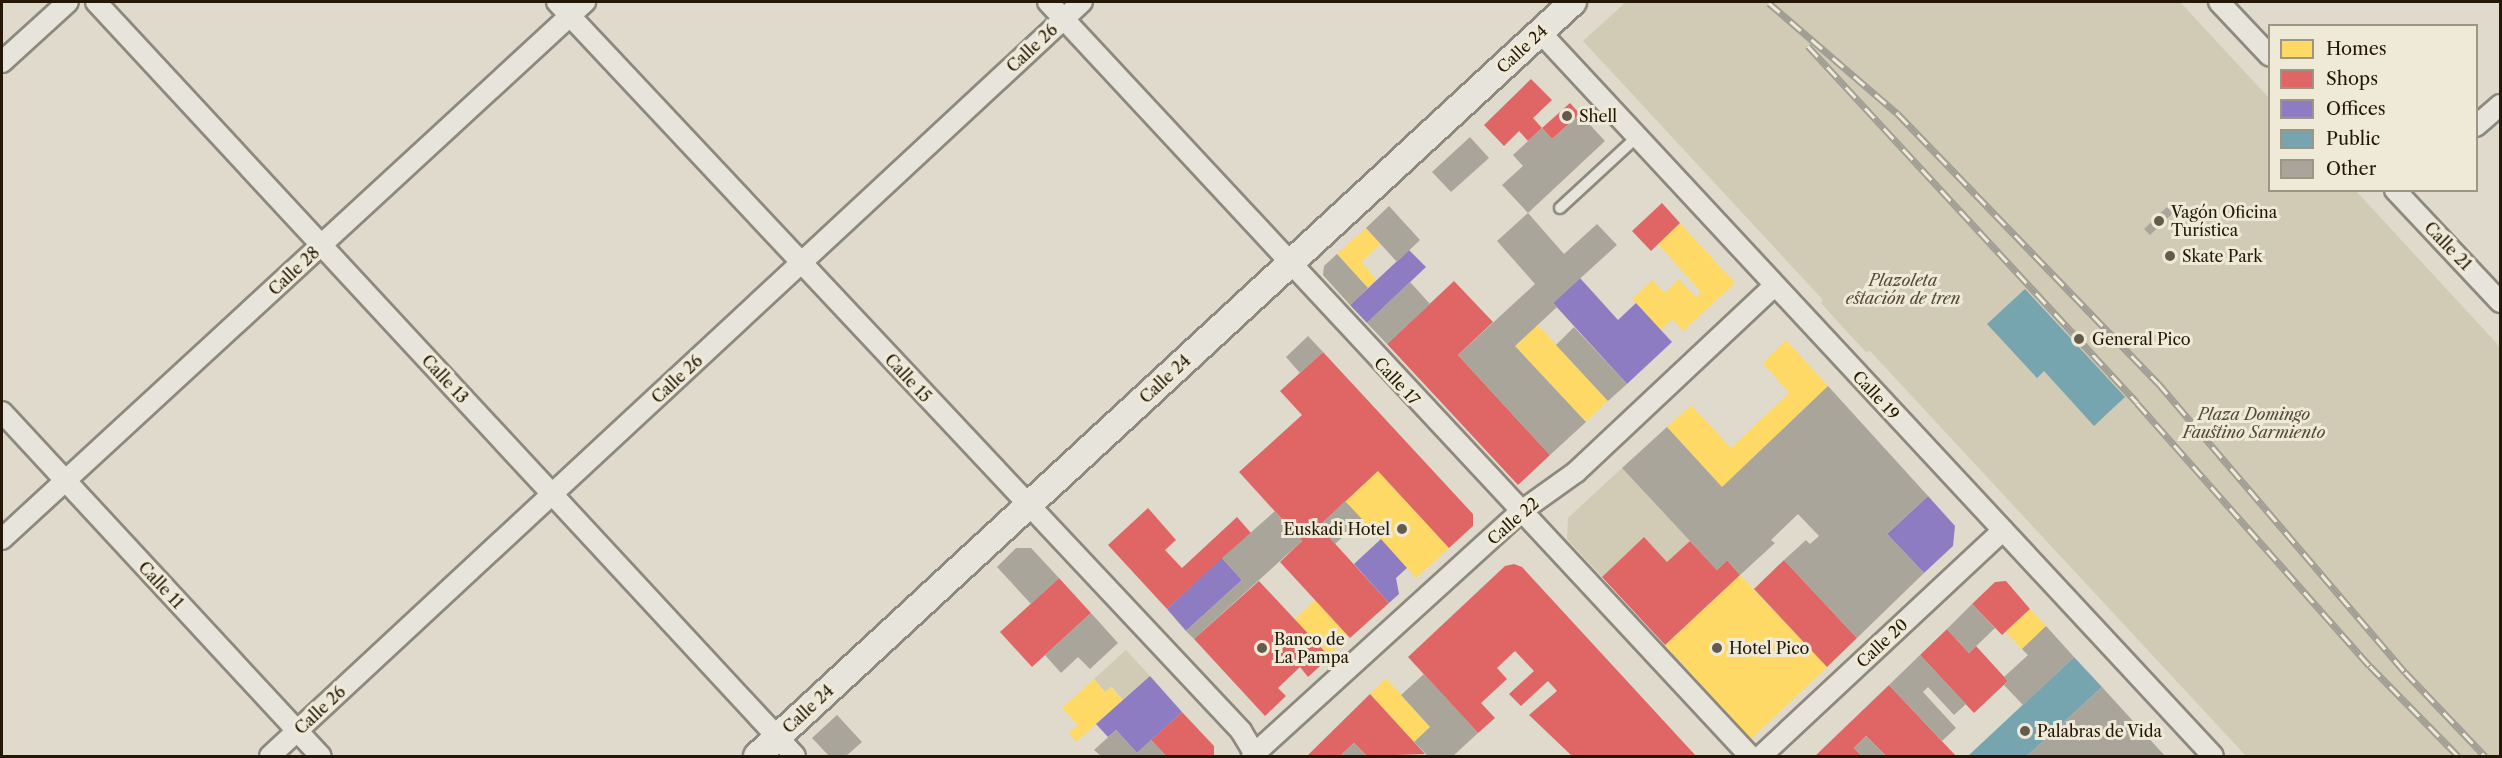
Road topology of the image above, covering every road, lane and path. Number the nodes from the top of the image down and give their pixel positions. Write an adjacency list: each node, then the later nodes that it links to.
1 (68, 2): 12 (street)
2 (96, 2): 18 (street, Calle 13)
3 (585, 2): 8 (street, Calle 28)
4 (1047, 2): 9 (street, Calle 17)
5 (1082, 2): 9 (street, Calle 26)
6 (1573, 2): 10 (street, Calle 24)
7 (2219, 2): 11 (street)
8 (564, 9): 18 (street, Calle 28); 19 (street, Calle 15)
9 (1064, 19): 19 (street, Calle 26); 20 (street, Calle 17)
10 (1540, 32): 15 (street, Calle 19); 20 (street, Calle 24)
11 (2268, 54)
12 (2, 62)
13 (2500, 105): 14 (street)
14 (2478, 124)
15 (1637, 137): 17 (lane); 21 (street, Calle 19)
16 (2399, 192): 22 (street, Calle 21)
17 (1560, 208)
18 (321, 245): 24 (street, Calle 28); 25 (street, Calle 13)
19 (801, 264): 25 (street, Calle 26); 26 (street, Calle 15)
20 (1289, 265): 26 (street, Calle 24); 27 (street, Calle 17)
21 (1774, 286): 27 (street, Calle 22); 28 (street, Calle 19)
22 (2500, 302)
23 (2, 412): 24 (street, Calle 11)
24 (65, 481): 29 (street, Calle 28); 30 (street, Calle 11)
25 (552, 495): 30 (street, Calle 26); 31 (street, Calle 13)
26 (1027, 507): 31 (street, Calle 24); 36 (street, Calle 15)
27 (1520, 512): 36 (street, Calle 22); 37 (street, Calle 17)
28 (2003, 530): 38 (street, Calle 20); 39 (street, Calle 19)
29 (2, 539)
30 (297, 731): 32 (street, Calle 26); 33 (street, Calle 11)
31 (777, 737): 34 (street, Calle 24); 35 (street, Calle 13)
32 (270, 756)
33 (321, 756)
34 (757, 756)
35 (795, 756)
36 (1254, 756)
37 (1750, 756)
38 (1761, 756)
39 (2213, 756)

